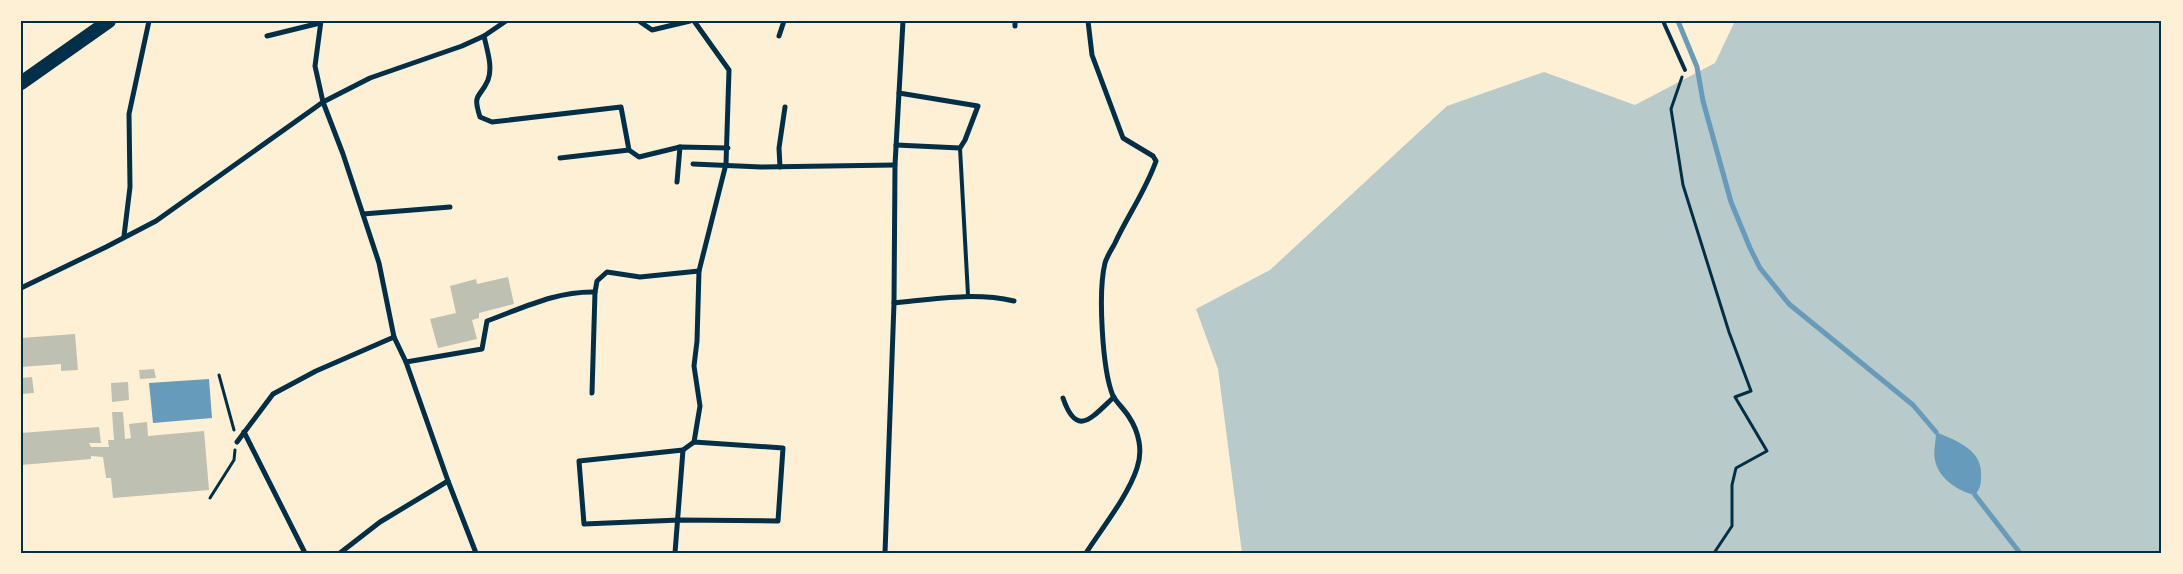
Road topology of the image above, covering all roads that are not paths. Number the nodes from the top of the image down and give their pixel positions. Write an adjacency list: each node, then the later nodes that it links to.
1 (109, 21): 16 (highway)
2 (150, 21): 33 (street)
3 (506, 21): 13 (street)
4 (639, 21): 5 (street)
5 (690, 21)
6 (694, 21): 22 (street)
7 (784, 21): 14 (street)
8 (903, 21): 17 (street)
9 (1088, 21): 43 (street)
10 (1663, 21): 15 (lane)
11 (320, 22): 12 (street); 18 (street)
12 (267, 36)
13 (484, 36): 18 (street); 24 (street)
14 (779, 36)
15 (1685, 70)
16 (21, 83)
17 (899, 93): 20 (street); 23 (street)
18 (323, 102): 32 (street); 33 (street)
19 (785, 107): 29 (street)
20 (896, 145): 23 (street); 28 (street)
21 (680, 147): 22 (street); 24 (street); 30 (street)
22 (728, 148): 27 (street)
23 (960, 148): 37 (lane)
24 (629, 150): 25 (street)
25 (560, 158)
26 (693, 164): 27 (street)
27 (726, 164): 29 (street); 34 (street)
28 (895, 165): 29 (street); 39 (street)
29 (780, 167)
30 (677, 182)
31 (450, 207): 32 (street)
32 (363, 214): 40 (street)
33 (124, 236): 35 (street)
34 (699, 271): 36 (street); 47 (street)
35 (21, 288)
36 (595, 292): 41 (street); 42 (street)
37 (968, 295): 38 (street); 39 (street)
38 (1014, 301)
39 (894, 303): 55 (street)
40 (394, 337): 41 (street); 45 (street)
41 (406, 362): 49 (street)
42 (592, 393)
43 (1114, 397): 44 (street); 56 (street)
44 (1063, 398)
45 (244, 432): 46 (street); 51 (street)
46 (237, 442)
47 (694, 442): 48 (street); 50 (street)
48 (683, 450): 50 (street); 50 (street)
49 (448, 481): 52 (street); 53 (street)
50 (679, 520): 54 (street)
51 (305, 553)
52 (340, 553)
53 (476, 553)
54 (676, 553)
55 (885, 553)
56 (1086, 553)

